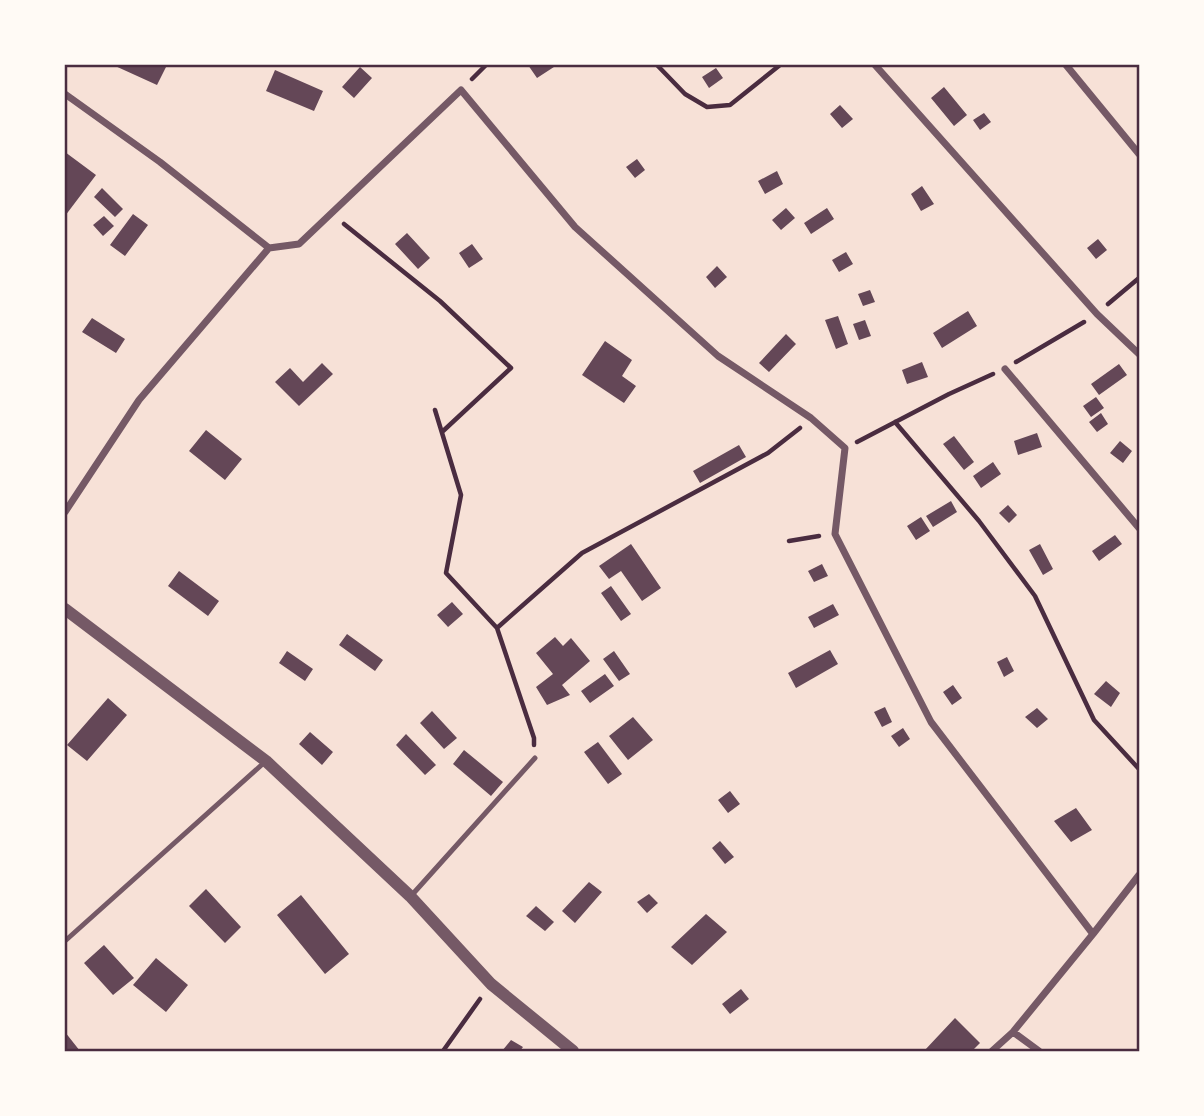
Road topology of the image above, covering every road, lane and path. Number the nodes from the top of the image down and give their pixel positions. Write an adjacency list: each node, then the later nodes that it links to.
1 (657, 65): 2 (path)
2 (780, 65)
3 (875, 65): 9 (street)
4 (1066, 65): 6 (street)
5 (65, 94): 8 (street)
6 (1139, 154)
7 (332, 214): 8 (street); 12 (street); 14 (path)
8 (269, 248): 15 (street)
9 (1139, 354)
10 (1005, 369): 16 (street)
11 (435, 410): 14 (path)
12 (811, 418): 17 (street); 20 (path)
13 (895, 422): 23 (path)
14 (442, 432): 20 (path)
15 (65, 512)
16 (1139, 527)
17 (835, 534): 18 (path); 26 (street)
18 (789, 541)
19 (65, 609): 22 (street)
20 (497, 628): 21 (path)
21 (536, 758): 25 (lane)
22 (266, 761): 25 (street); 27 (lane)
23 (1139, 769)
24 (1139, 875): 26 (street)
25 (410, 896): 28 (street)
26 (1093, 934): 29 (street)
27 (65, 941)
28 (491, 984): 30 (path); 31 (street)
29 (1013, 1032): 32 (street); 33 (street)
30 (443, 1051)
31 (573, 1051)
32 (992, 1051)
33 (1039, 1051)

